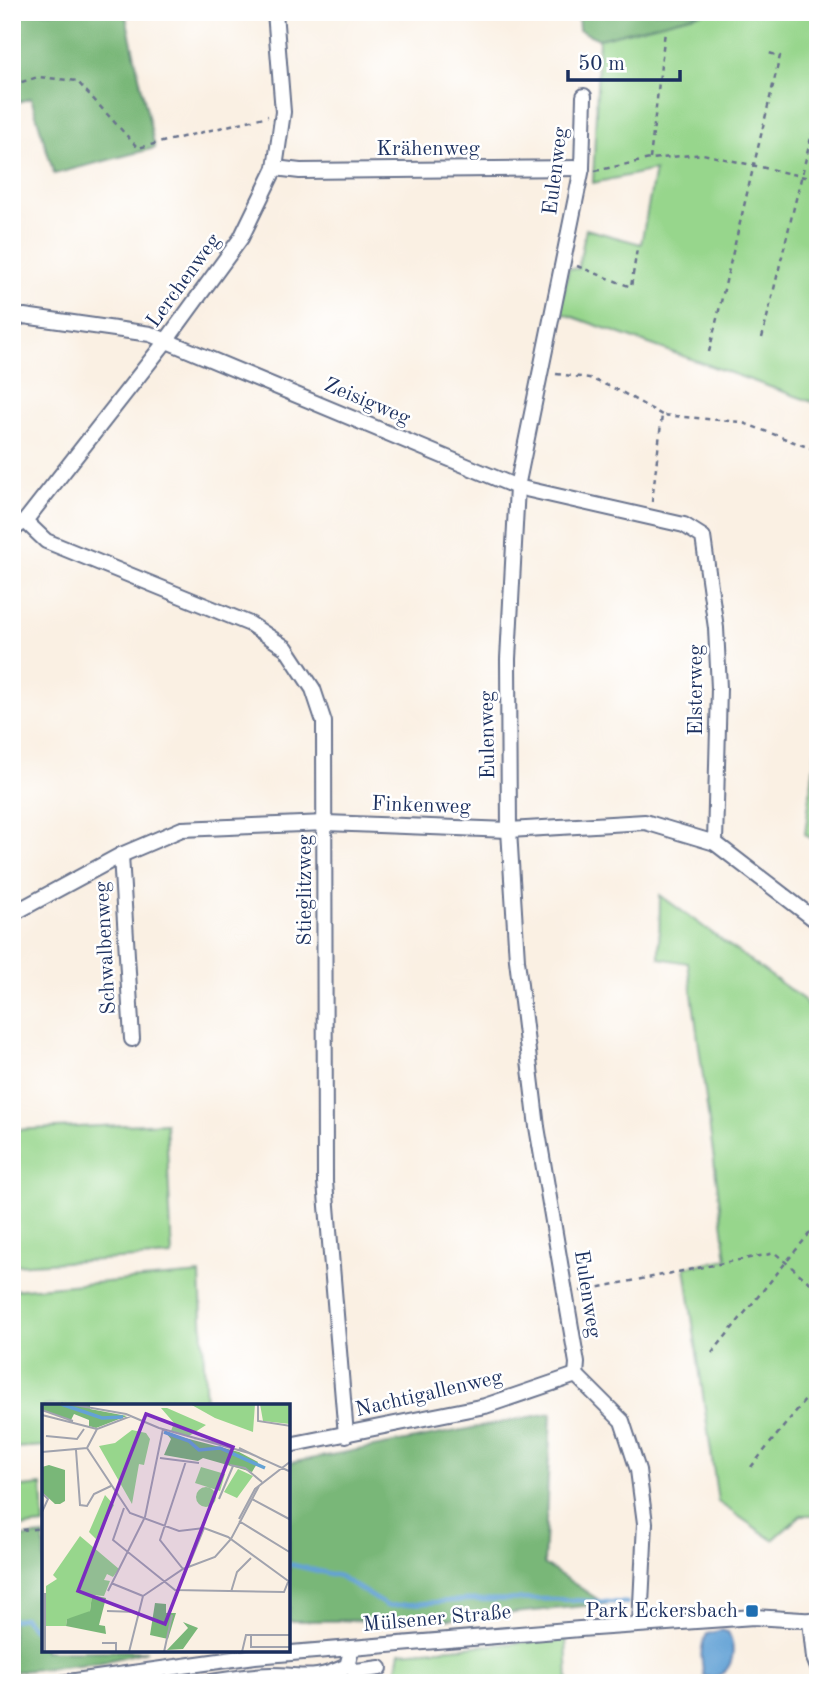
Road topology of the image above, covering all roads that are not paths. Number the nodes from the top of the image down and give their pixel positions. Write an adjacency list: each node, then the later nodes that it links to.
1 (276, 12): 3 (street, Lerchenweg)
2 (584, 96): 4 (street, Eulenweg)
3 (275, 168): 4 (street, Krähenweg); 6 (street, Lerchenweg)
4 (582, 169): 7 (street, Eulenweg)
5 (12, 320): 6 (street, Zeisigweg)
6 (166, 341): 7 (street, Zeisigweg); 8 (street, Lerchenweg)
7 (517, 487): 10 (street, Zeisigweg); 12 (street, Eulenweg)
8 (25, 521): 9 (street, Lerchenweg); 11 (street, Stieglitzweg)
9 (12, 530)
10 (703, 537): 13 (street, Elsterweg)
11 (326, 823): 12 (street, Finkenweg); 14 (street, Finkenweg); 19 (street, Stieglitzweg)
12 (509, 830): 13 (street, Finkenweg); 18 (street, Eulenweg)
13 (715, 844): 16 (street, Finkenweg)
14 (121, 856): 15 (street, Finkenweg); 17 (street, Schwalbenweg)
15 (12, 914)
16 (818, 922)
17 (132, 1039)
18 (576, 1375): 19 (street, Nachtigallenweg); 22 (street)
19 (346, 1435): 20 (street, Nachtigallenweg)
20 (290, 1445)
21 (814, 1620): 22 (street, Mülsener Straße); 26 (street)
22 (639, 1624): 23 (street, Mülsener Straße)
23 (352, 1648): 24 (street); 27 (street, Mülsener Straße)
24 (347, 1666): 25 (street); 28 (street)
25 (380, 1668)
26 (818, 1668)
27 (61, 1683)
28 (204, 1683)

